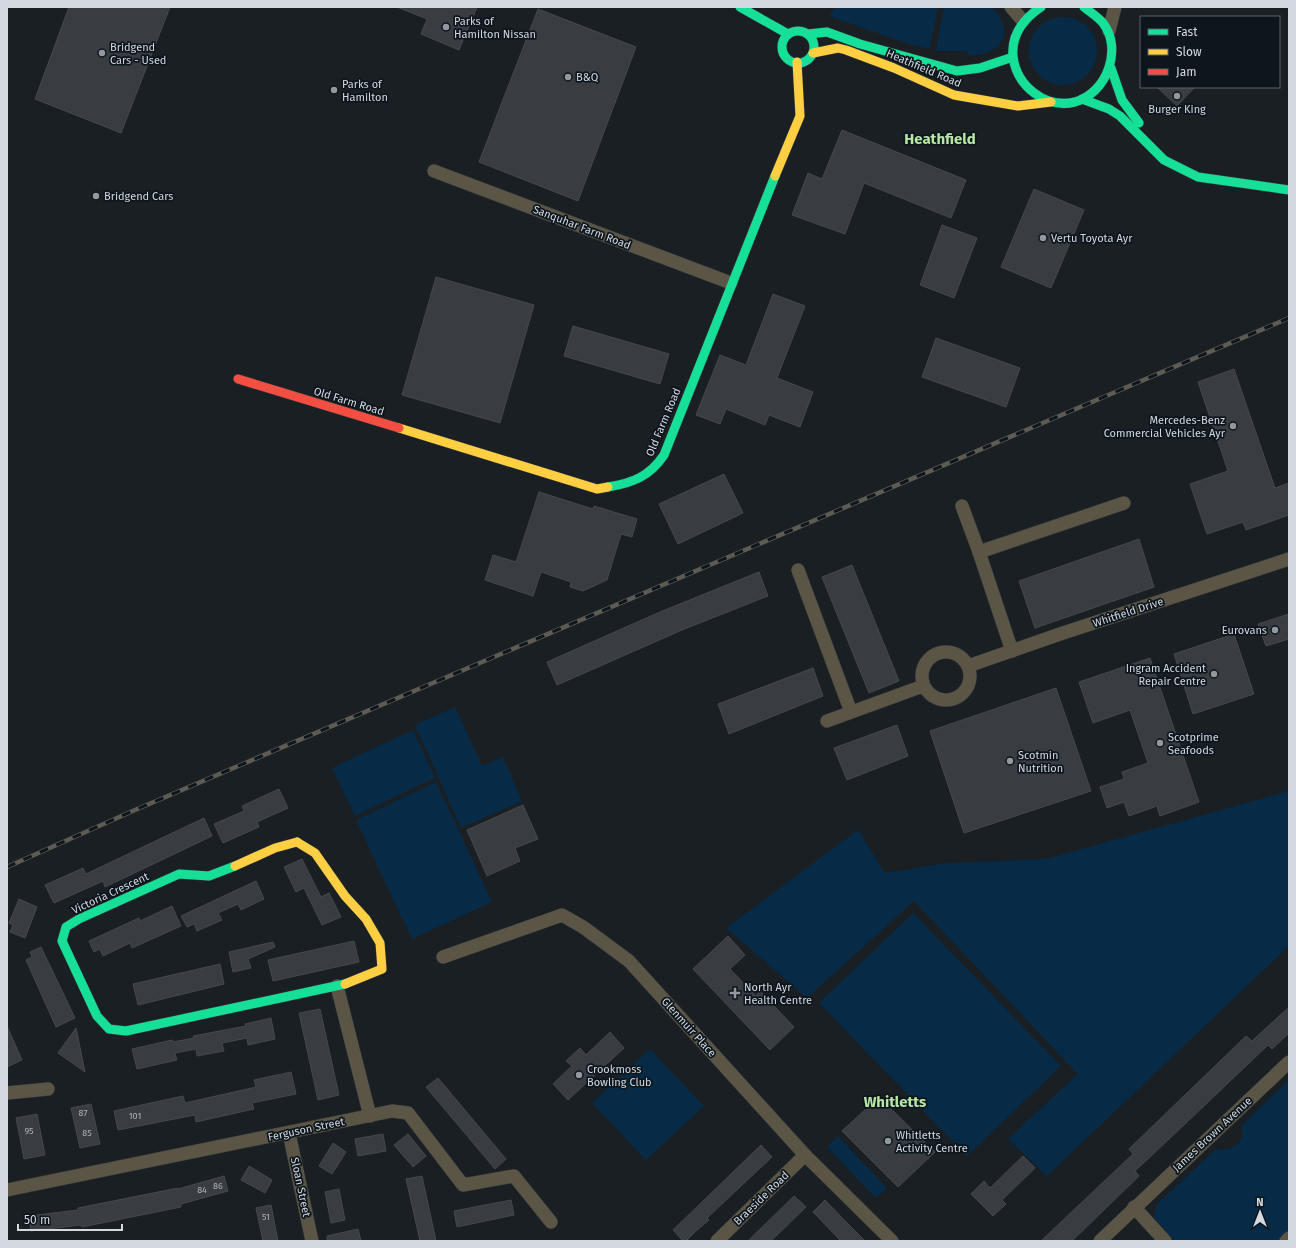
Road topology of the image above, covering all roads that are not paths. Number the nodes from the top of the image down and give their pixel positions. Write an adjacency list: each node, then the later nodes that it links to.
1 (740, 7): 8 (street)
2 (1011, 7): 6 (street)
3 (1040, 7): 6 (street)
4 (1084, 7): 7 (street)
5 (1115, 7): 7 (street)
6 (1023, 21): 11 (street)
7 (1109, 31): 13 (street)
8 (788, 34): 9 (street); 12 (street)
9 (808, 34): 10 (street); 11 (street, Heathfield Road)
10 (813, 53): 12 (street); 15 (street, Heathfield Road)
11 (1013, 56): 15 (street)
12 (797, 62): 21 (street, Old Farm Road)
13 (1111, 68): 14 (street); 16 (street)
14 (1082, 99): 15 (street, Heathfield Road); 19 (street)
15 (1051, 102)
16 (1165, 147)
17 (1197, 166): 19 (street)
18 (434, 171): 21 (street, Sanquhar Farm Road)
19 (1236, 182): 20 (street)
20 (1289, 190)
21 (730, 283): 22 (street, Old Farm Road)
22 (238, 379)
23 (1124, 503): 25 (street)
24 (962, 506): 25 (street)
25 (979, 552): 28 (street)
26 (1289, 559): 28 (street, Whitfield Drive)
27 (798, 570): 31 (street)
28 (1012, 651): 29 (street, Whitfield Drive)
29 (968, 666): 30 (street); 30 (street)
30 (923, 686): 31 (street)
31 (851, 712): 32 (street)
32 (827, 721)
33 (443, 957): 40 (street, Glenmuir Place)
34 (337, 986): 34 (street, Victoria Crescent); 38 (street)
35 (1289, 1062): 42 (street, James Brown Avenue)
36 (48, 1089): 37 (street)
37 (7, 1093)
38 (370, 1116): 39 (street, Ferguson Street); 43 (street, Ferguson Street)
39 (289, 1133): 41 (street, Ferguson Street); 45 (street, Sloan Street)
40 (805, 1155): 46 (street, Braeside Road); 47 (street, Glenmuir Place)
41 (7, 1190)
42 (1134, 1207): 48 (street, James Brown Avenue); 49 (street)
43 (551, 1222)
44 (1289, 1238): 50 (street)
45 (312, 1241)
46 (717, 1241)
47 (892, 1241)
48 (1100, 1241)
49 (1165, 1241)
50 (1286, 1241)

